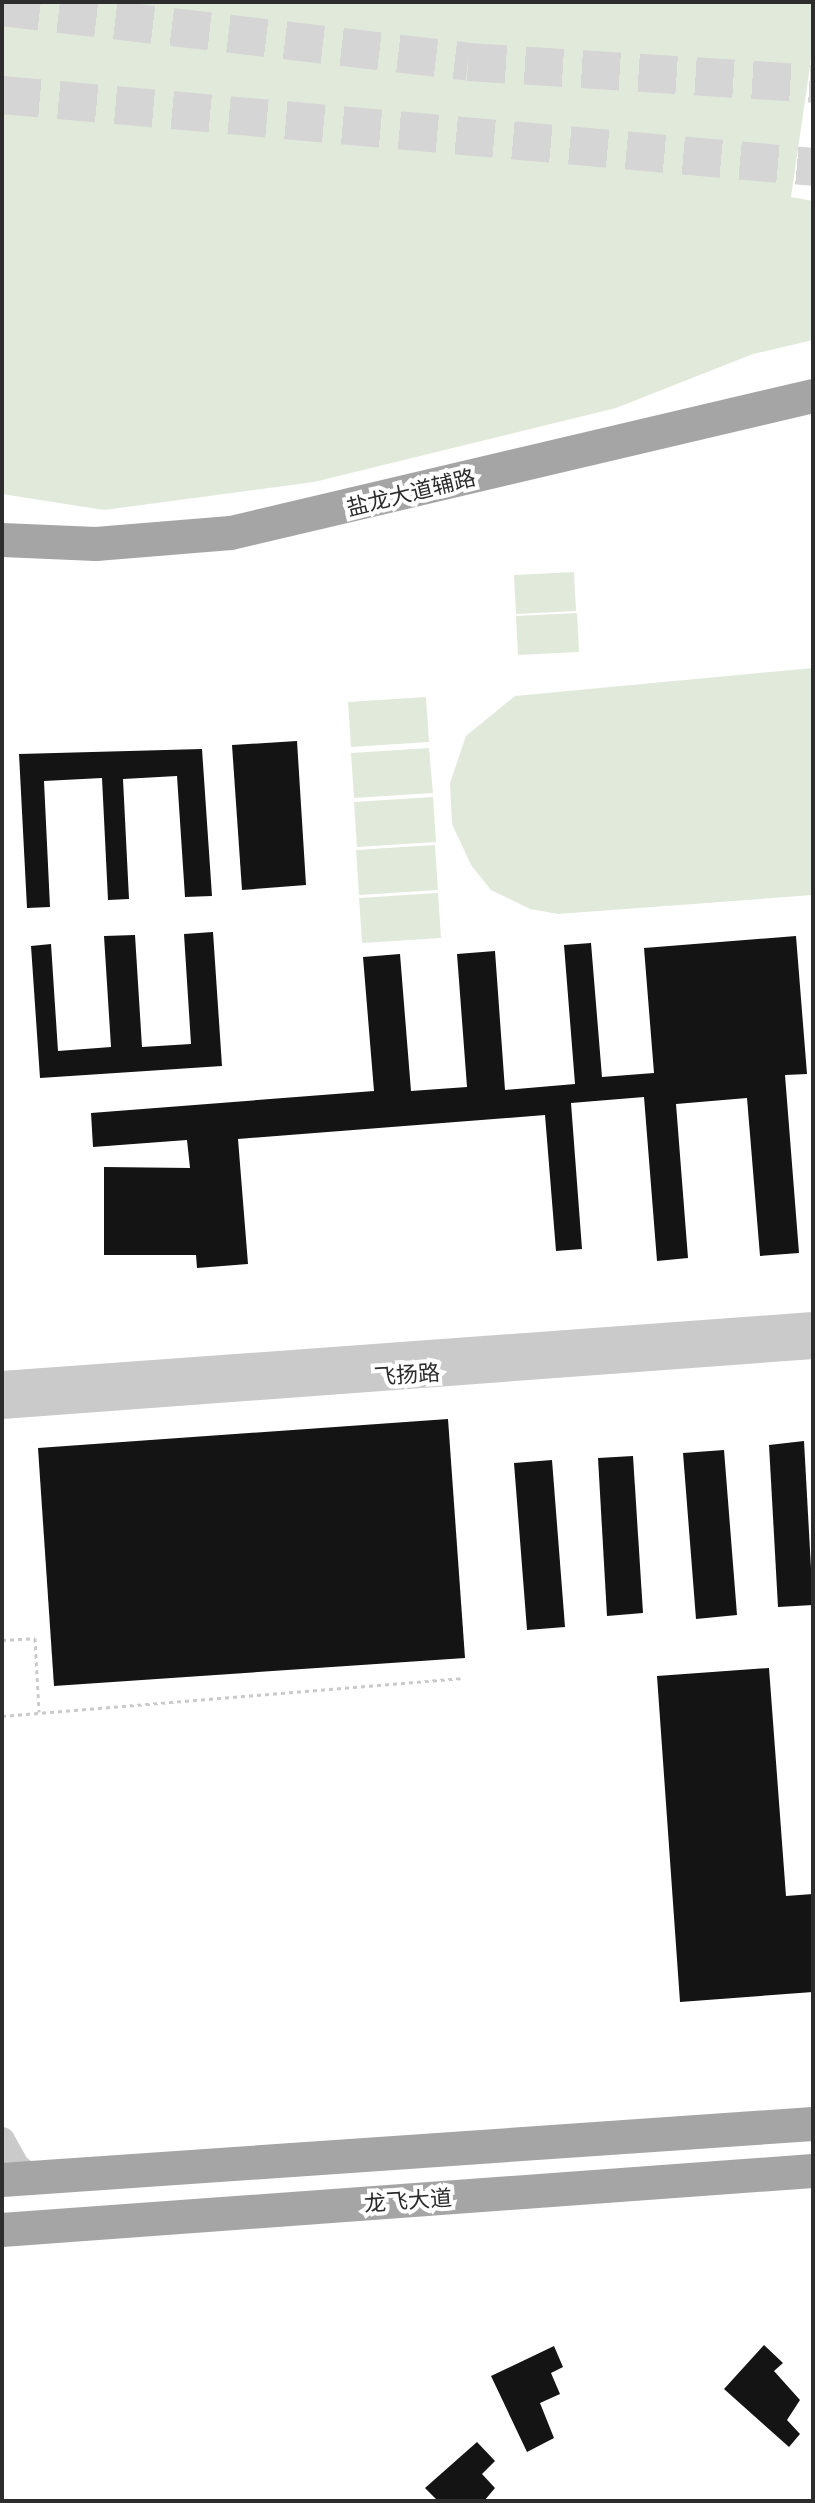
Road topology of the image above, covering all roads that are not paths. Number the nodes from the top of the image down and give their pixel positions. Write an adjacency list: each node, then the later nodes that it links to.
1 (813, 396): 3 (main road, 盐龙大道辅路)
2 (813, 420): 4 (main road, 盐龙大道辅路)
3 (2, 540)
4 (2, 563)
5 (813, 1325): 7 (street, 飞扬路)
6 (813, 1346): 8 (street, 飞扬路)
7 (2, 1384)
8 (2, 1406)
9 (813, 2124): 12 (main road)
10 (2, 2140): 12 (street)
11 (813, 2171): 13 (main road, 龙飞大道)
12 (17, 2179)
13 (2, 2230)

